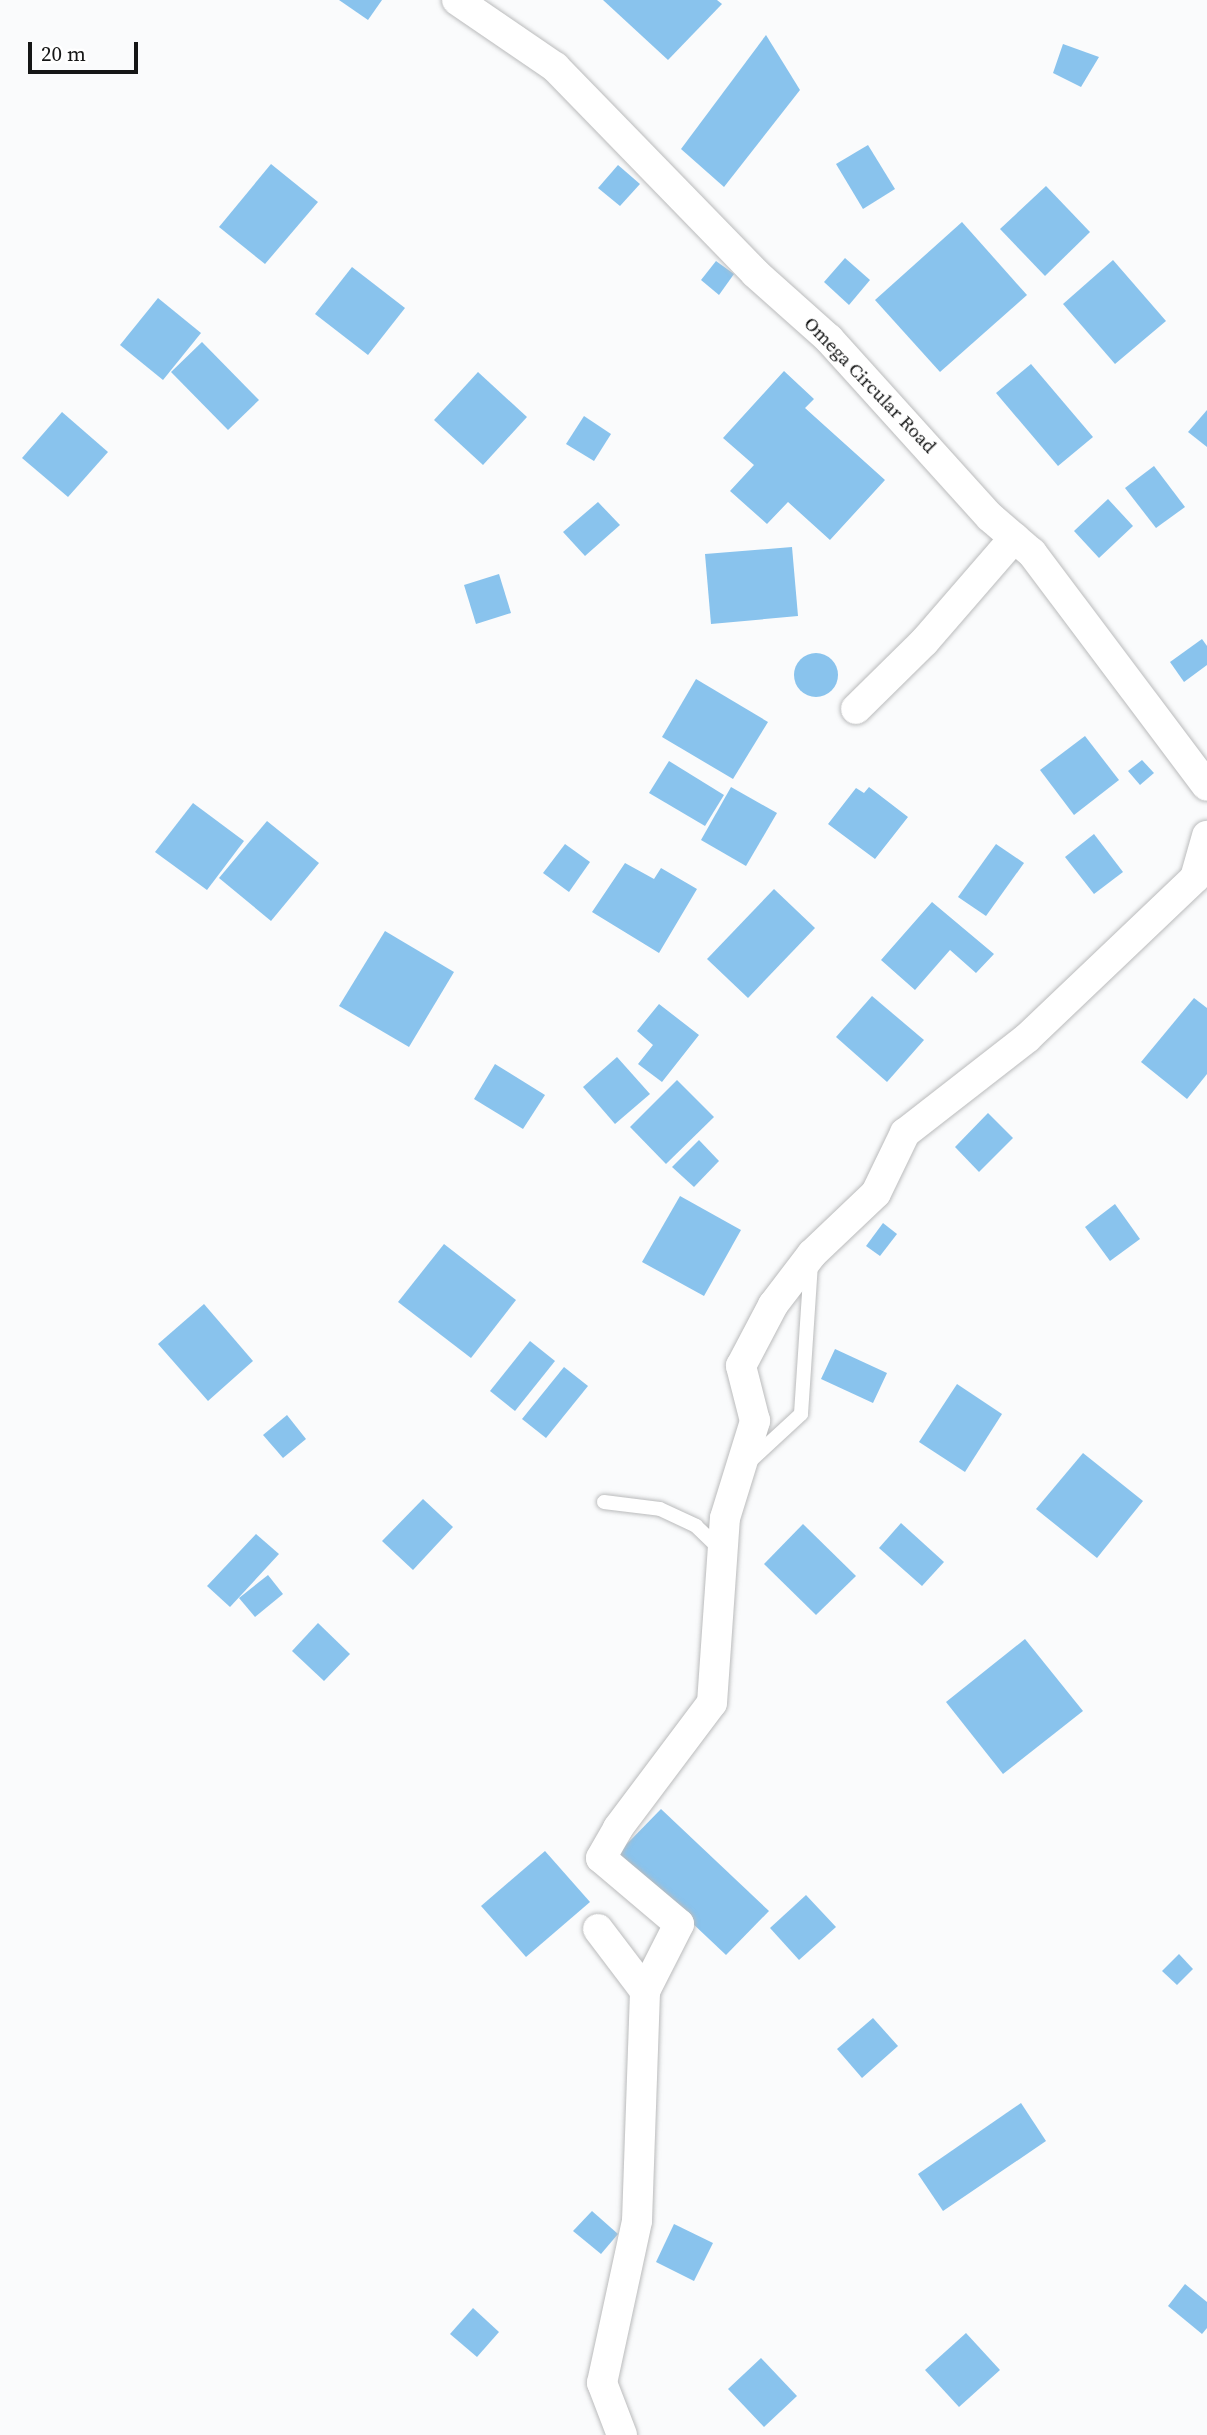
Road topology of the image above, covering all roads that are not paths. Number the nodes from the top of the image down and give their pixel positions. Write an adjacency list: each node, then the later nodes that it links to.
1 (457, 0): 2 (street, Omega Circular Road)
2 (1014, 538): 3 (street); 4 (street, Omega Circular Road)
3 (856, 709)
4 (1207, 786)
5 (1207, 836): 6 (street)
6 (812, 1254): 7 (street); 7 (lane)
7 (740, 1470): 9 (street)
8 (604, 1502): 9 (lane)
9 (723, 1552): 11 (street)
10 (598, 1929): 11 (street)
11 (645, 1991): 12 (street)
12 (622, 2435)

